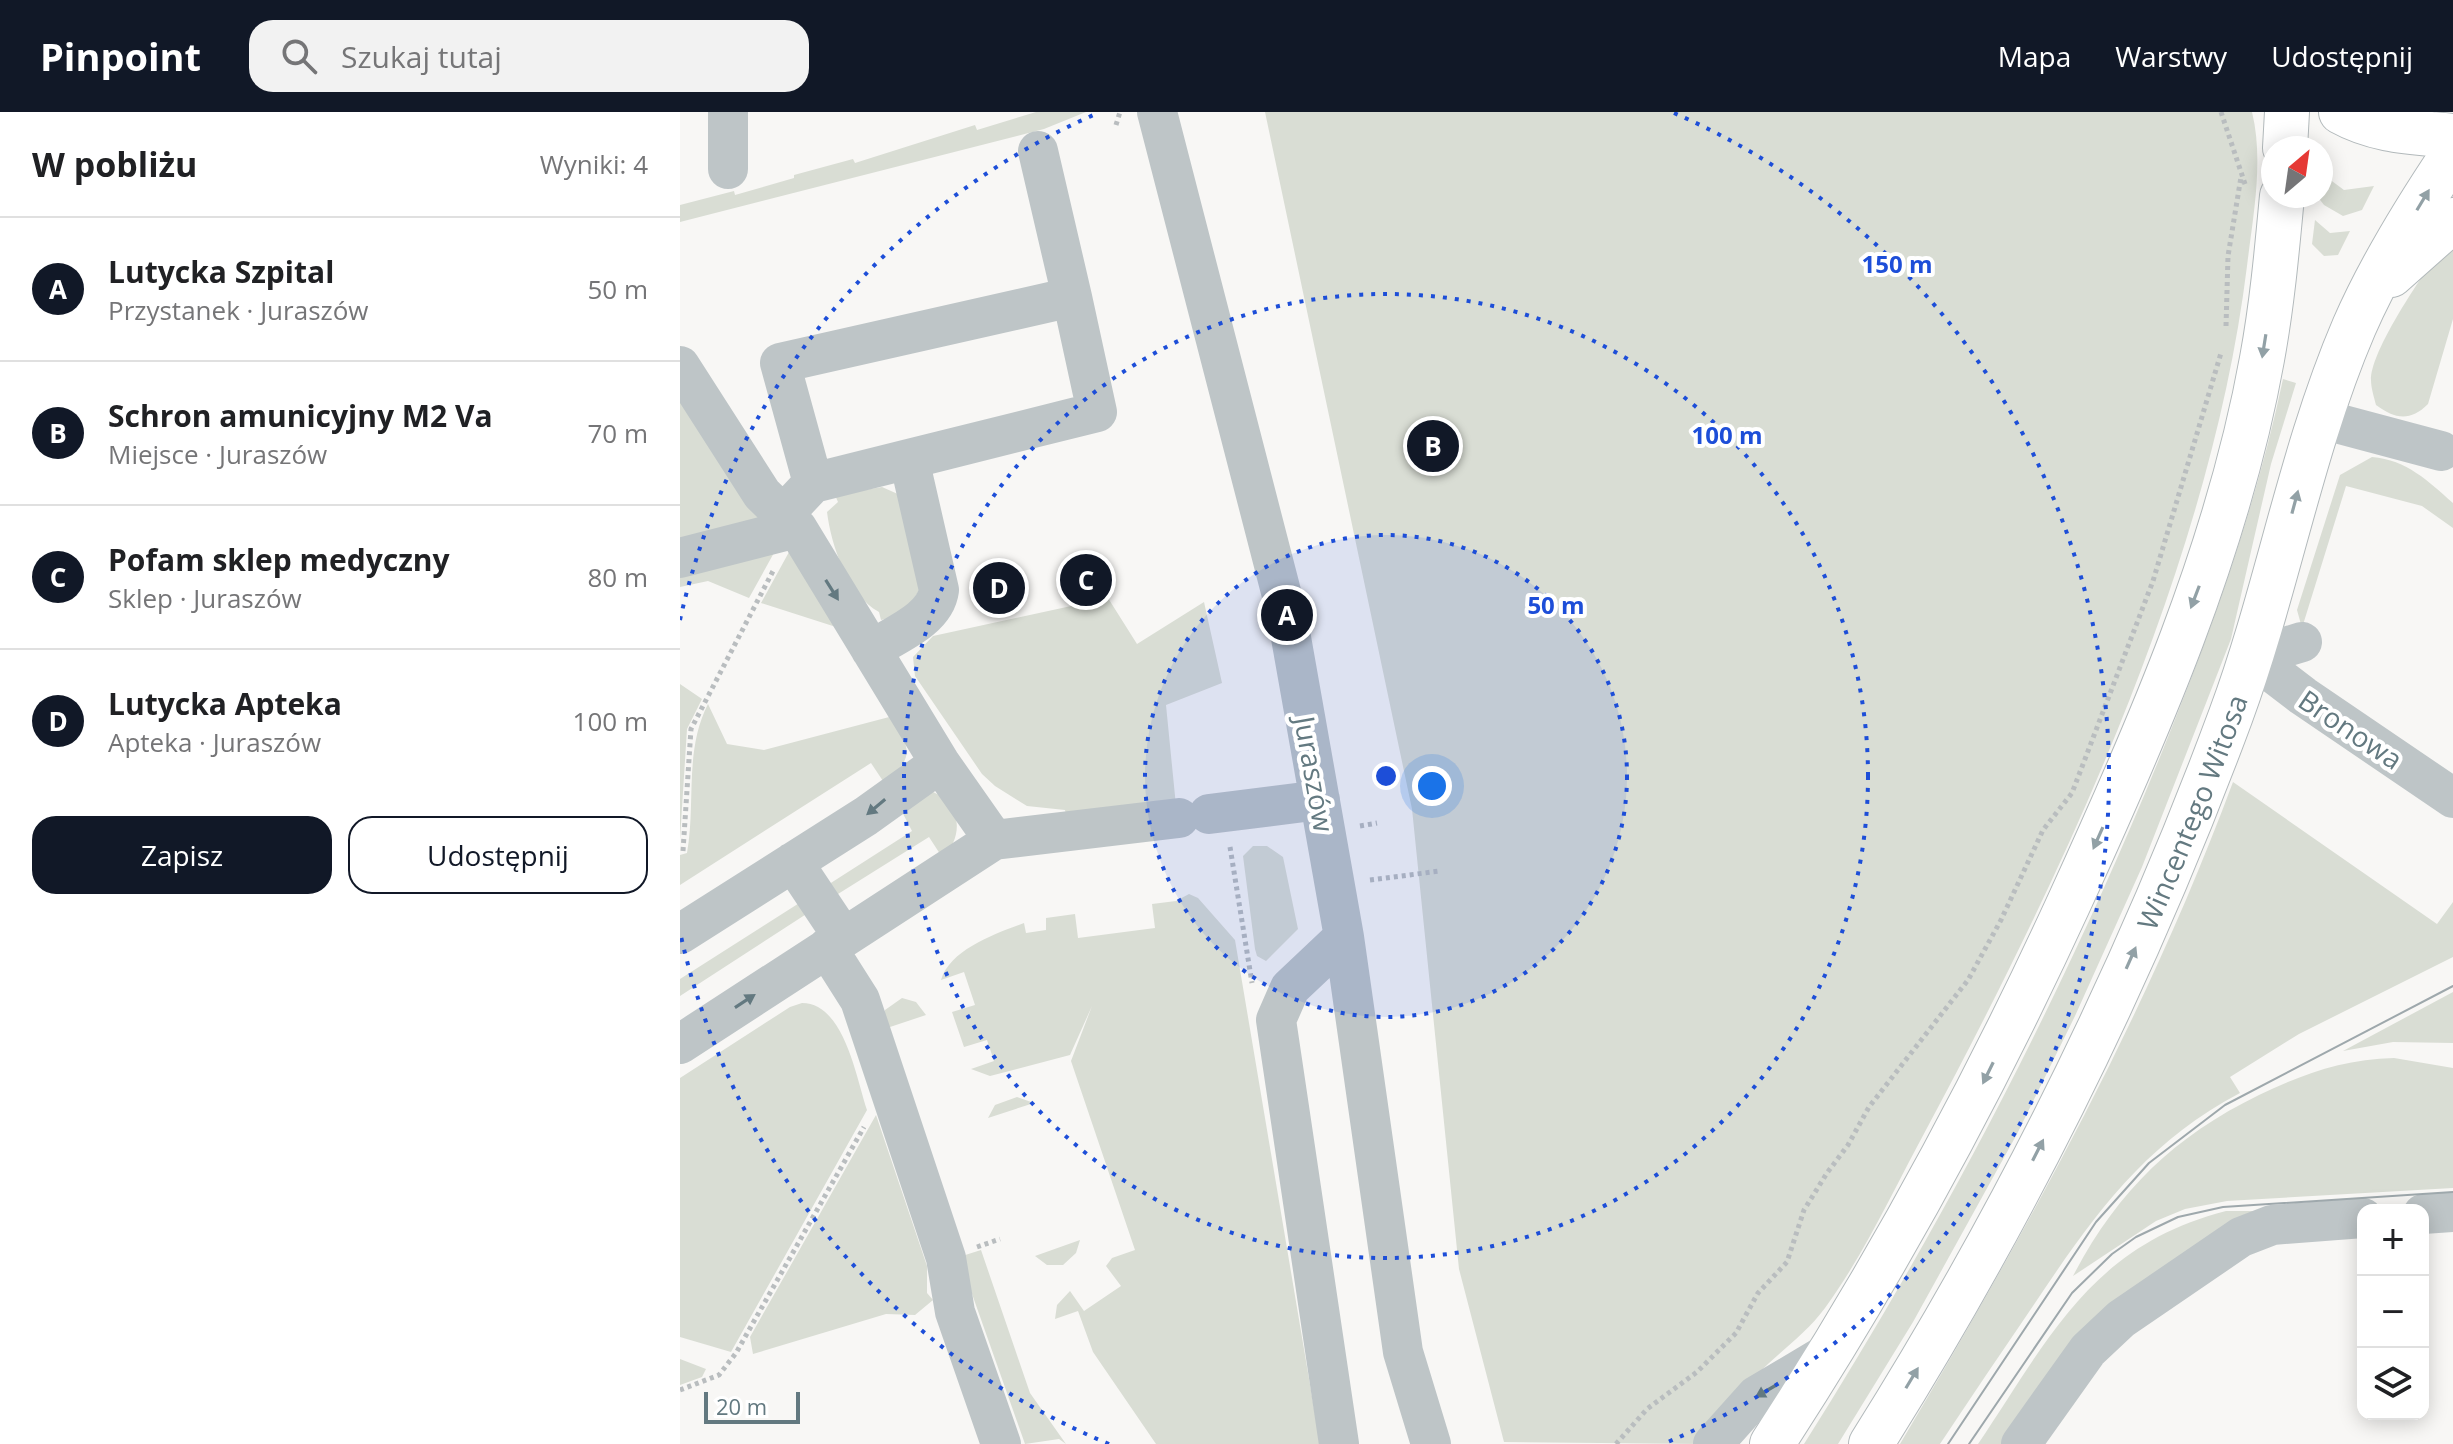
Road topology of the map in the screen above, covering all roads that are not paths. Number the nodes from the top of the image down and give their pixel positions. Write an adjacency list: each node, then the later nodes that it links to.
1 (728, 112): 9 (street)
2 (1157, 112): 26 (street, Juraszów)
3 (2287, 112): 5 (main road)
4 (2341, 112): 6 (main road)
5 (2286, 136)
6 (2453, 136)
7 (1038, 151): 13 (street)
8 (2453, 154): 12 (main road, Wincentego Witosa, one-way to 8)
9 (728, 169)
10 (2265, 208): 36 (main road, one-way to 36)
11 (2453, 220): 12 (main road)
12 (2371, 292): 15 (main road, Wincentego Witosa)
13 (1072, 297): 17 (street); 18 (street)
14 (680, 366): 19 (street)
15 (2321, 419): 16 (street); 23 (main road, Wincentego Witosa, one-way to 15)
16 (2441, 451)
17 (909, 459): 18 (street); 22 (street)
18 (813, 483): 19 (street)
19 (791, 520): 20 (street); 22 (street, one-way to 22)
20 (680, 558)
21 (2302, 642): 23 (street)
22 (871, 650): 24 (street)
23 (2252, 657): 25 (street, Bronowa); 42 (main road, Wincentego Witosa, one-way to 23)
24 (940, 763): 27 (street); 28 (street, one-way to 28)
25 (2453, 798)
26 (1320, 800): 27 (street); 30 (street, Juraszów)
27 (994, 840): 31 (street)
28 (793, 862): 29 (street); 31 (street)
29 (680, 934)
30 (1344, 937): 38 (street); 39 (street, Juraszów)
31 (835, 942): 32 (street, one-way to 31); 37 (street)
32 (680, 1044)
33 (2453, 1212): 34 (street)
34 (2429, 1214)
35 (2357, 1218): 43 (street)
36 (1830, 1352): 40 (street, one-way to 40); 41 (main road)
37 (1001, 1444)
38 (1339, 1444)
39 (1431, 1444)
40 (1713, 1444)
41 (1772, 1444)
42 (1871, 1444)
43 (2021, 1444)

